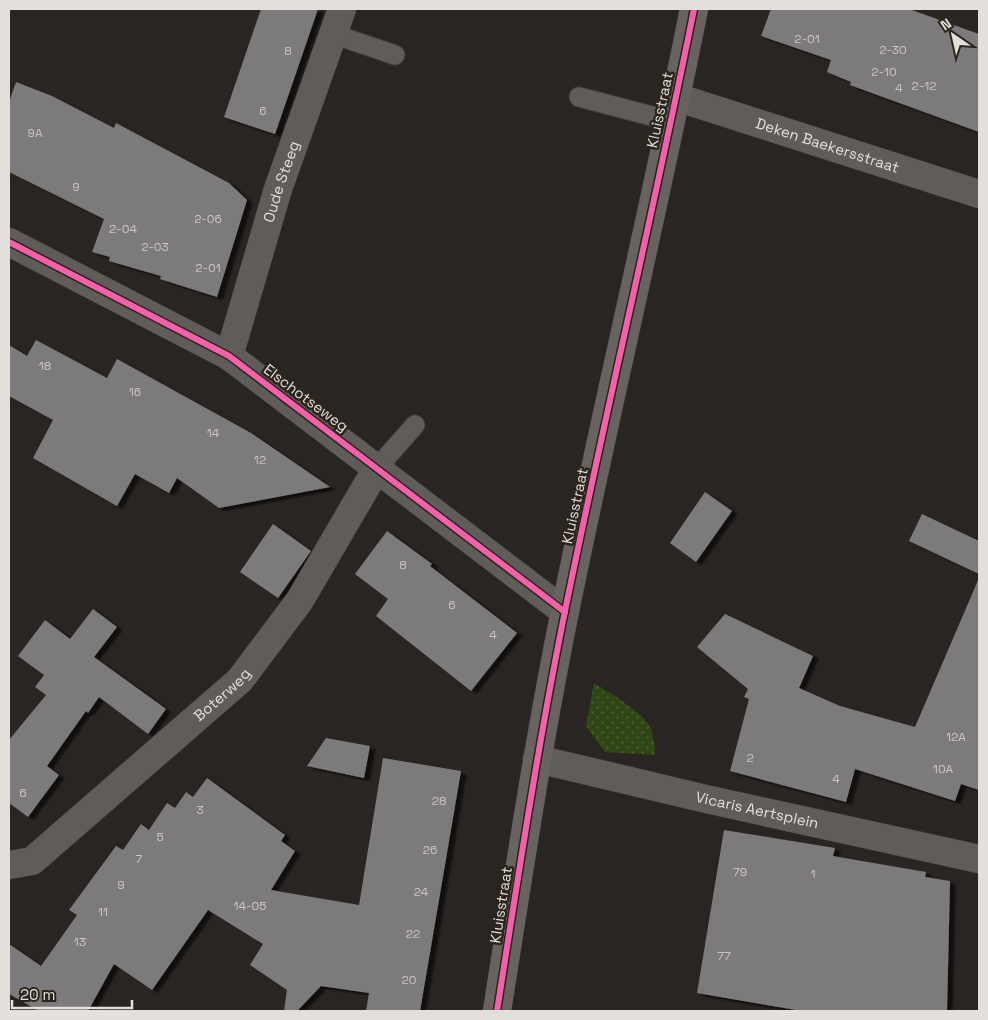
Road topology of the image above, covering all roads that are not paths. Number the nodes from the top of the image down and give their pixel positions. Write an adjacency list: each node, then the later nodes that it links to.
1 (342, 9): 3 (street, Oude Steeg)
2 (694, 9): 6 (street, Kluisstraat)
3 (333, 34): 4 (lane); 9 (street, Oude Steeg)
4 (395, 55)
5 (579, 97): 6 (lane)
6 (674, 109): 7 (street, Deken Baekersstraat); 12 (street, Kluisstraat)
7 (979, 194)
8 (9, 242): 9 (street, Elschotseweg)
9 (230, 356): 11 (street, Elschotseweg)
10 (415, 425): 11 (lane)
11 (377, 468): 12 (street, Elschotseweg); 15 (street, Boterweg)
12 (565, 612): 13 (street, Kluisstraat)
13 (537, 759): 14 (street, Vicaris Aertsplein); 16 (street, Kluisstraat)
14 (979, 859)
15 (9, 865)
16 (497, 1011)

